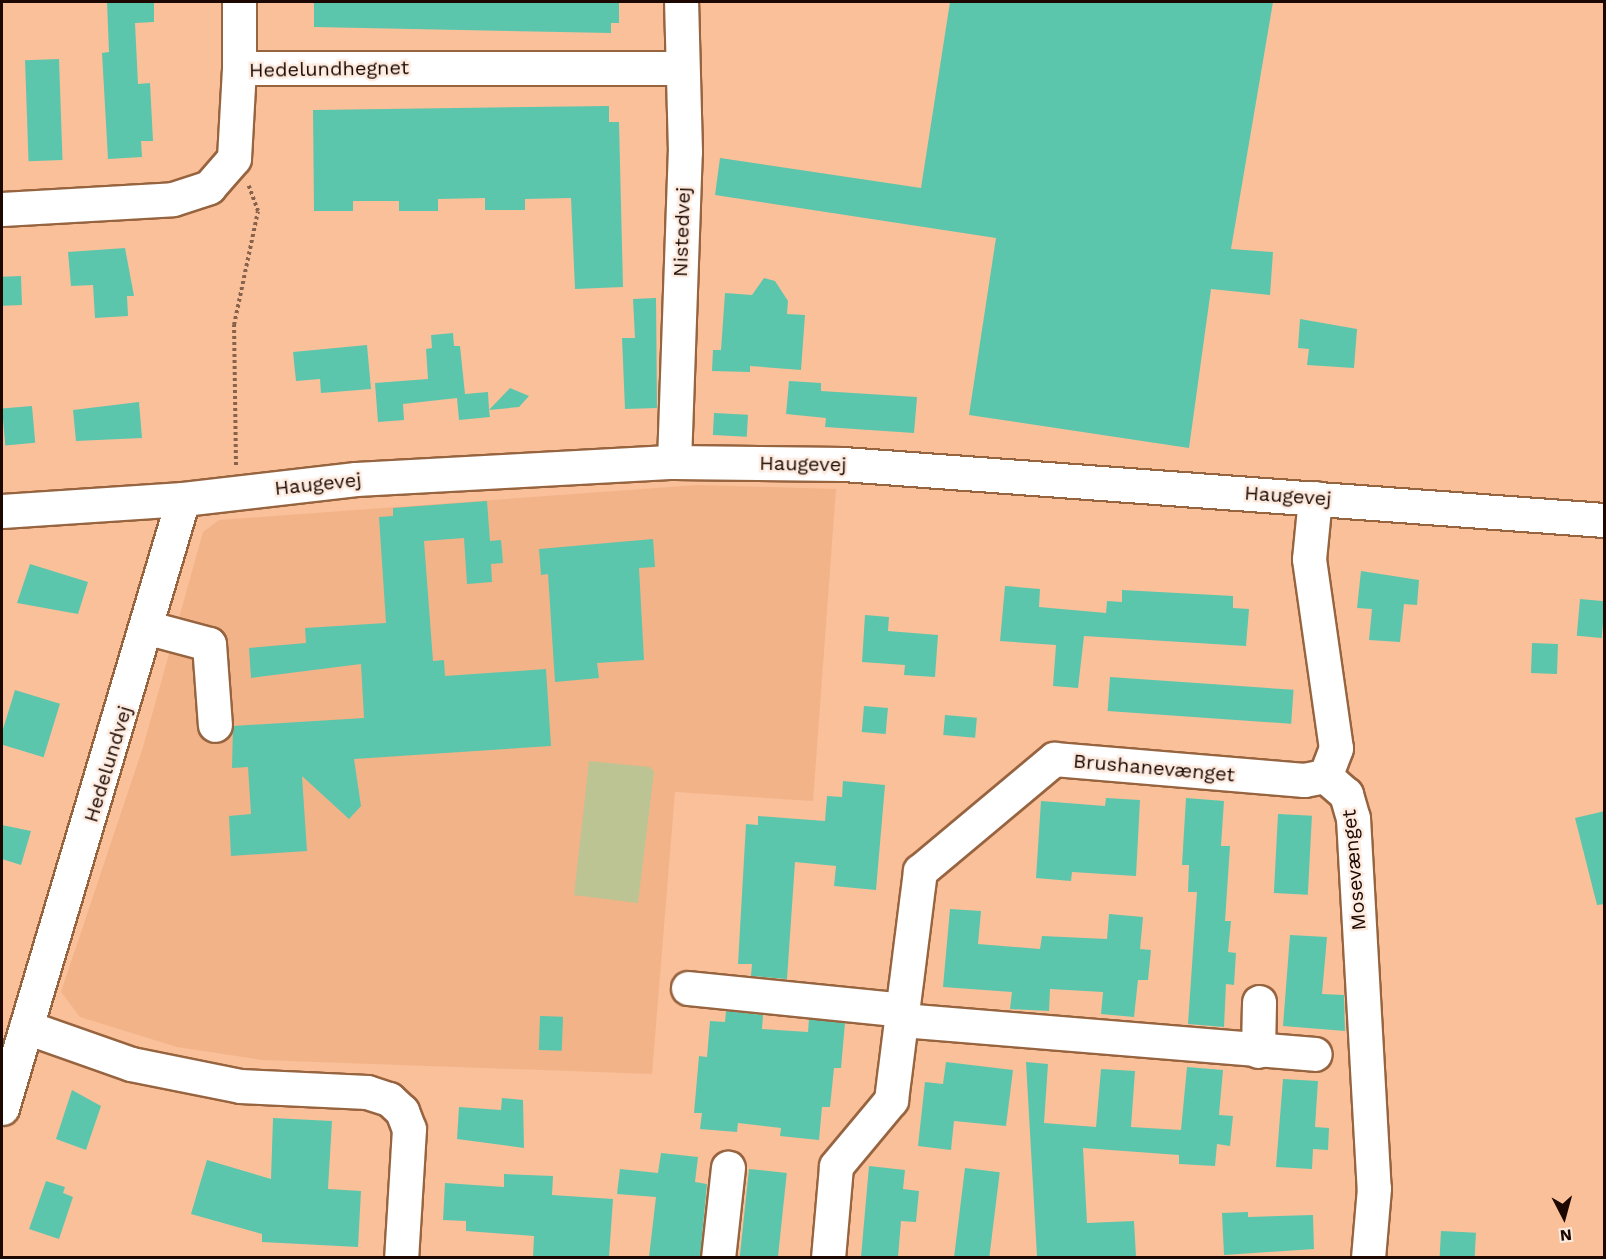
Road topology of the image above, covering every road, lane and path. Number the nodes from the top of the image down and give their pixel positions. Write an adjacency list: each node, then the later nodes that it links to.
1 (239, 2): 3 (street)
2 (681, 2): 4 (street, Nistedvej)
3 (239, 68): 4 (street, Hedelundhegnet); 5 (street, Hedelundhegnet)
4 (682, 68): 7 (street, Nistedvej)
5 (229, 163): 6 (street, Hedelundhegnet); 8 (path)
6 (2, 209)
7 (674, 462): 8 (street, Haugevej); 9 (street, Haugevej)
8 (237, 492): 10 (street, Haugevej)
9 (1315, 498): 12 (street, Haugevej); 15 (street)
10 (183, 499): 11 (street, Haugevej); 13 (street, Hedelundvej)
11 (2, 511)
12 (1605, 520)
13 (149, 628): 14 (street); 19 (street, Hedelundvej)
14 (214, 725)
15 (1325, 776): 18 (street, Brushanevænget); 27 (street, Mosevænget)
16 (688, 988): 18 (street)
17 (1258, 1002): 20 (street)
18 (902, 1015): 20 (street); 26 (street, Brushanevænget)
19 (26, 1027): 22 (street, Hedelundvej); 24 (street)
20 (1258, 1051): 21 (street)
21 (1315, 1054)
22 (2, 1108)
23 (728, 1168): 25 (street)
24 (401, 1257)
25 (718, 1257)
26 (828, 1257)
27 (1368, 1257)

